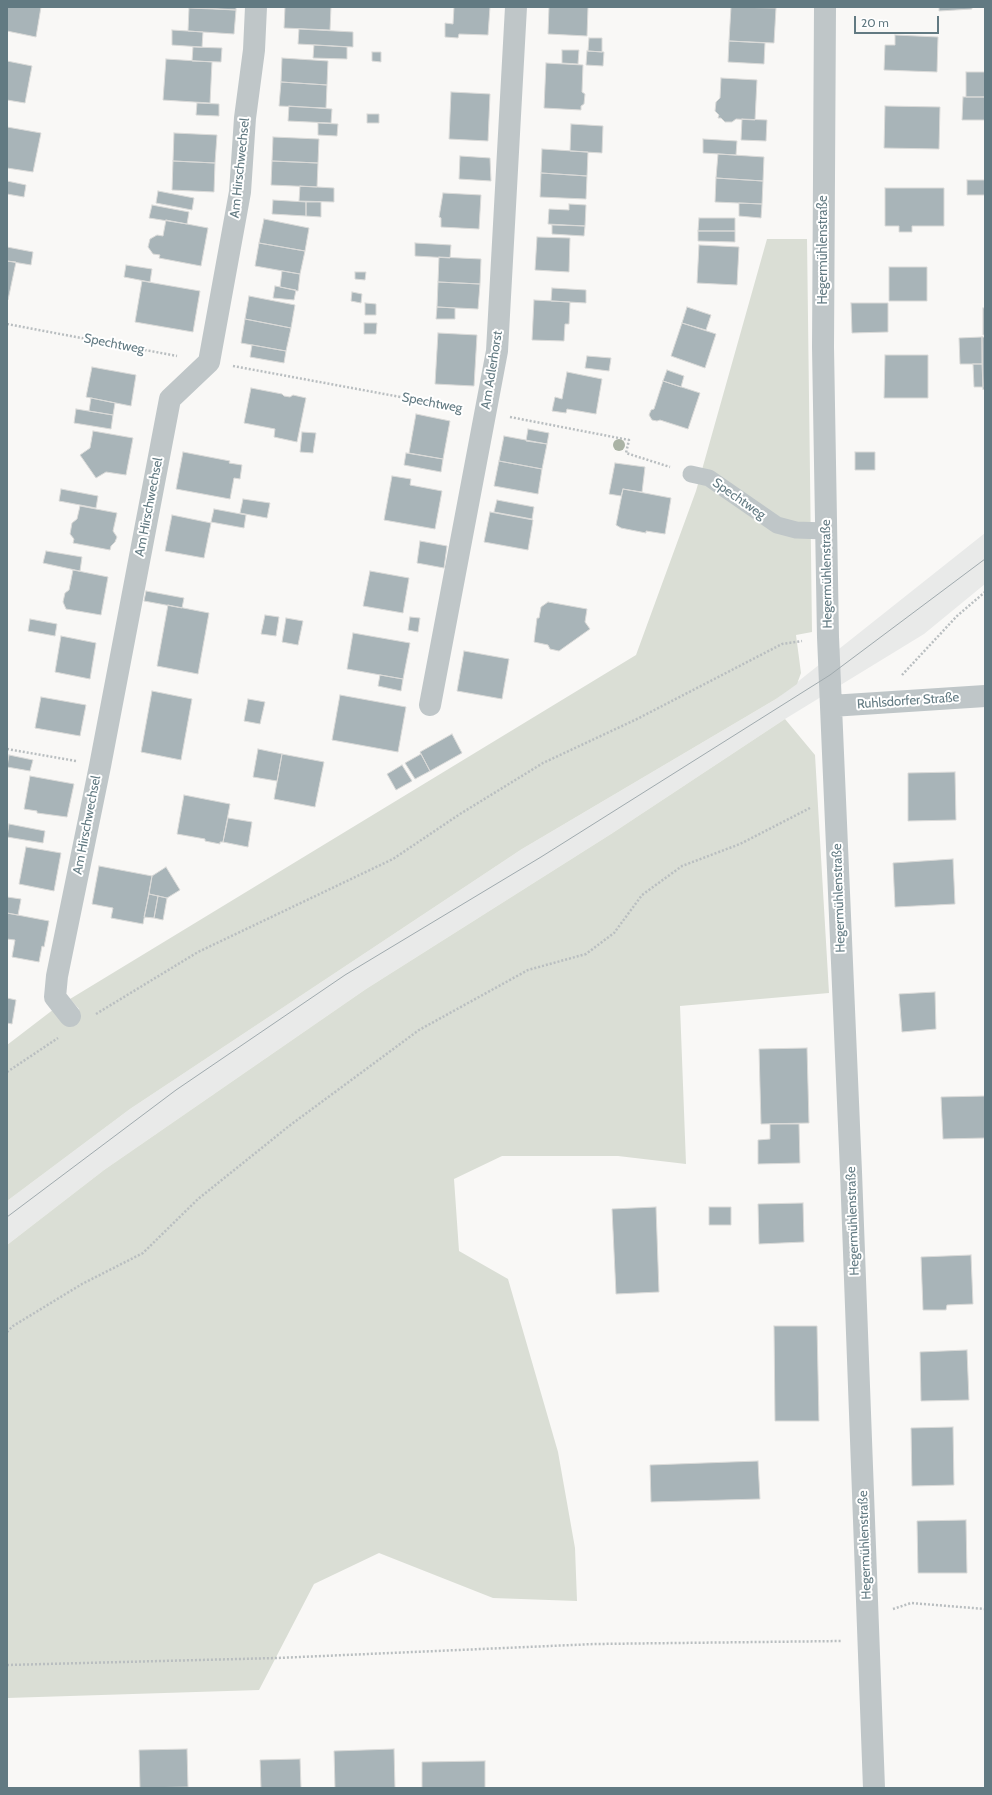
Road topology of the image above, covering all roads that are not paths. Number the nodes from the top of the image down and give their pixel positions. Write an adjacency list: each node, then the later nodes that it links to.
1 (256, 7): 9 (street, Am Hirschwechsel)
2 (516, 7): 7 (street, Am Adlerhorst)
3 (825, 7): 5 (street, Hegermühlenstraße)
4 (691, 474): 5 (lane, Spechtweg)
5 (826, 530): 8 (street, Hegermühlenstraße)
6 (985, 696): 8 (street, Ruhlsdorfer Straße)
7 (430, 705)
8 (831, 706): 10 (street, Hegermühlenstraße)
9 (74, 1020)
10 (874, 1788)

